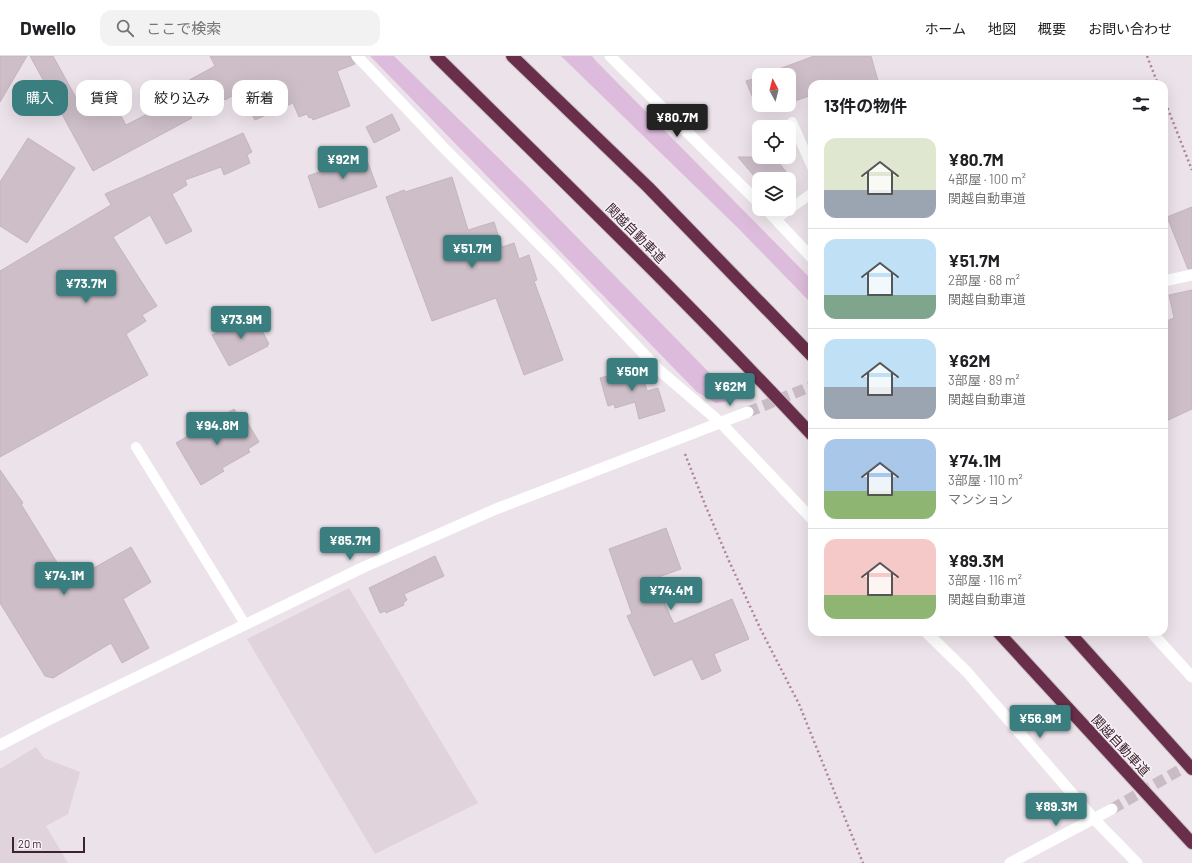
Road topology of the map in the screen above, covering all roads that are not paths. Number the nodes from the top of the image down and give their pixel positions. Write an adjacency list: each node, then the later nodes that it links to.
1 (357, 56): 16 (street)
2 (436, 56): 17 (highway, 関越自動車道)
3 (512, 56): 14 (highway)
4 (610, 56): 7 (street)
5 (796, 131): 6 (lane)
6 (808, 158)
7 (752, 196)
8 (808, 197): 10 (lane)
9 (773, 216): 10 (street)
10 (776, 219): 11 (street)
11 (808, 254)
12 (1192, 275): 13 (street)
13 (1168, 280)
14 (808, 352)
15 (748, 412): 16 (street)
16 (721, 423): 19 (street); 20 (street)
17 (808, 431)
18 (136, 447): 20 (lane)
19 (808, 515)
20 (245, 624): 26 (street)
21 (930, 636): 29 (street)
22 (1002, 636): 30 (highway, 関越自動車道)
23 (1073, 636): 27 (highway)
24 (1155, 636): 25 (street)
25 (1192, 677)
26 (0, 745)
27 (1192, 768)
28 (1112, 809): 29 (street)
29 (1095, 820): 31 (street); 32 (street)
30 (1192, 842)
31 (1010, 863)
32 (1137, 863)

